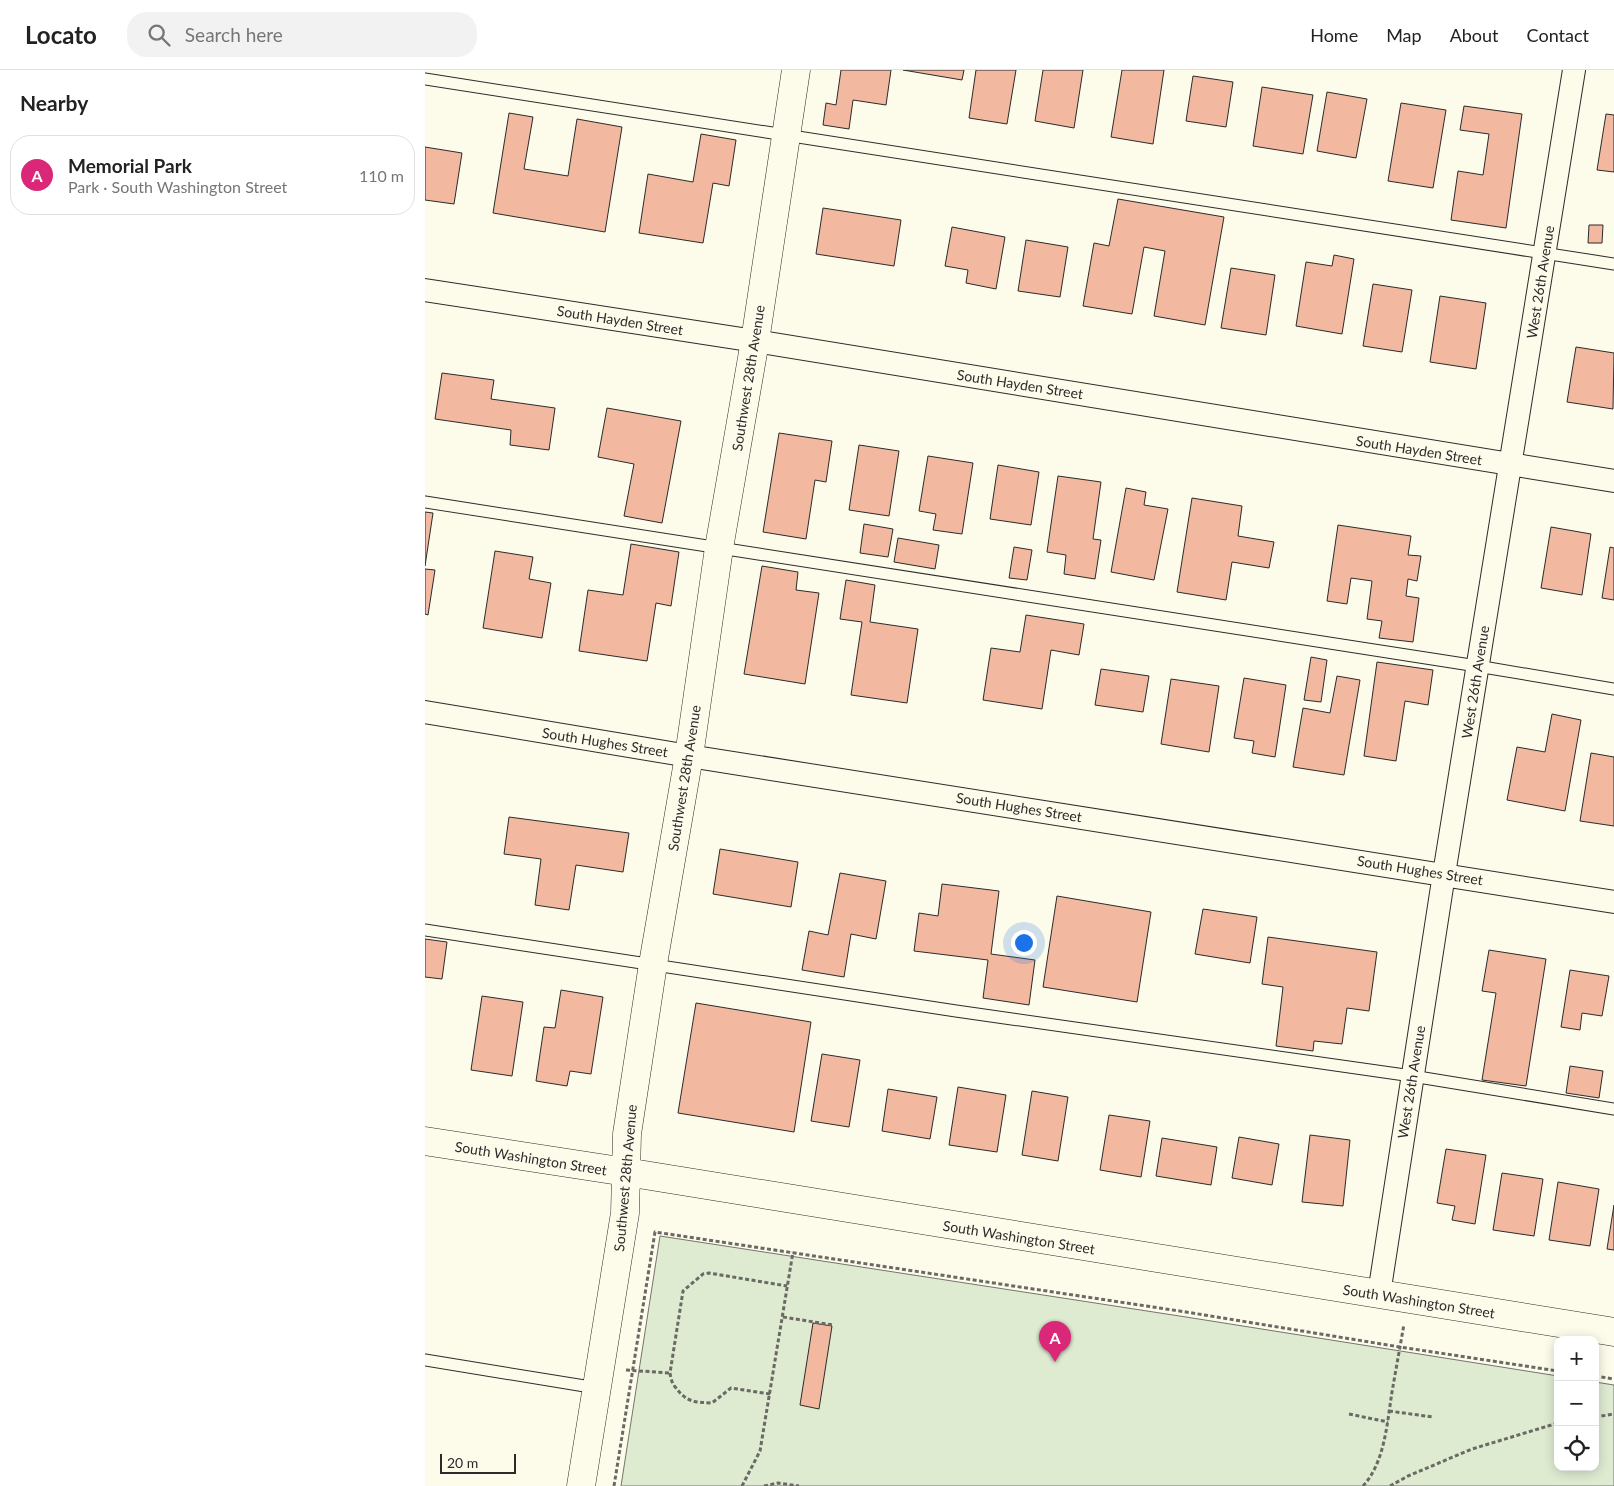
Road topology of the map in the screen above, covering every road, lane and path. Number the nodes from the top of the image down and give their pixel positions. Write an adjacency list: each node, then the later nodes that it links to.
1 (796, 70): 4 (main road, Southwest 28th Avenue)
2 (1574, 70): 5 (street, West 26th Avenue)
3 (425, 79): 4 (lane)
4 (786, 136): 5 (lane); 8 (main road, Southwest 28th Avenue)
5 (1544, 253): 6 (lane); 9 (street, West 26th Avenue)
6 (1614, 264)
7 (425, 290): 8 (street, South Hayden Street)
8 (755, 341): 9 (street, South Hayden Street); 12 (main road, Southwest 28th Avenue)
9 (1510, 465): 10 (street, South Hayden Street); 13 (street, West 26th Avenue)
10 (1614, 481)
11 (425, 502): 12 (lane)
12 (719, 548): 13 (lane); 16 (main road, Southwest 28th Avenue)
13 (1477, 666): 14 (lane); 17 (street, West 26th Avenue)
14 (1614, 688)
15 (425, 712): 16 (street, South Hughes Street)
16 (689, 756): 17 (street, South Hughes Street); 20 (main road, Southwest 28th Avenue)
17 (1444, 874): 18 (street, South Hughes Street); 21 (street, West 26th Avenue)
18 (1614, 902)
19 (425, 930): 20 (lane)
20 (653, 964): 21 (lane); 24 (main road, Southwest 28th Avenue)
21 (1412, 1076): 22 (lane); 29 (street, West 26th Avenue)
22 (1614, 1109)
23 (425, 1141): 24 (main road, South Washington Street)
24 (626, 1172): 29 (main road, South Washington Street); 41 (main road, Southwest 28th Avenue)
25 (652, 1224): 26 (path)
26 (655, 1232): 27 (path); 36 (path)
27 (793, 1252): 28 (path); 34 (path)
28 (787, 1286): 31 (path); 38 (path)
29 (1379, 1294): 30 (main road, South Washington Street)
30 (1408, 1299): 33 (main road, South Washington Street); 34 (path)
31 (783, 1317): 32 (path); 42 (path)
32 (833, 1325)
33 (1614, 1332)
34 (1400, 1347): 37 (path); 43 (path)
35 (425, 1360): 41 (lane)
36 (633, 1370): 38 (path); 51 (path)
37 (1554, 1370)
38 (670, 1373): 42 (path)
39 (1599, 1377): 40 (path)
40 (1614, 1379)
41 (597, 1388): 50 (main road, Southwest 28th Avenue)
42 (770, 1394): 52 (path)
43 (1389, 1411): 47 (path); 48 (path)
44 (1349, 1414): 48 (path)
45 (1614, 1414): 46 (path)
46 (1599, 1416)
47 (1433, 1417)
48 (1388, 1422): 55 (path)
49 (1554, 1424): 56 (path)
50 (581, 1486)
51 (614, 1486)
52 (742, 1486)
53 (765, 1486): 54 (path)
54 (799, 1486)
55 (1363, 1486)
56 (1390, 1486)

